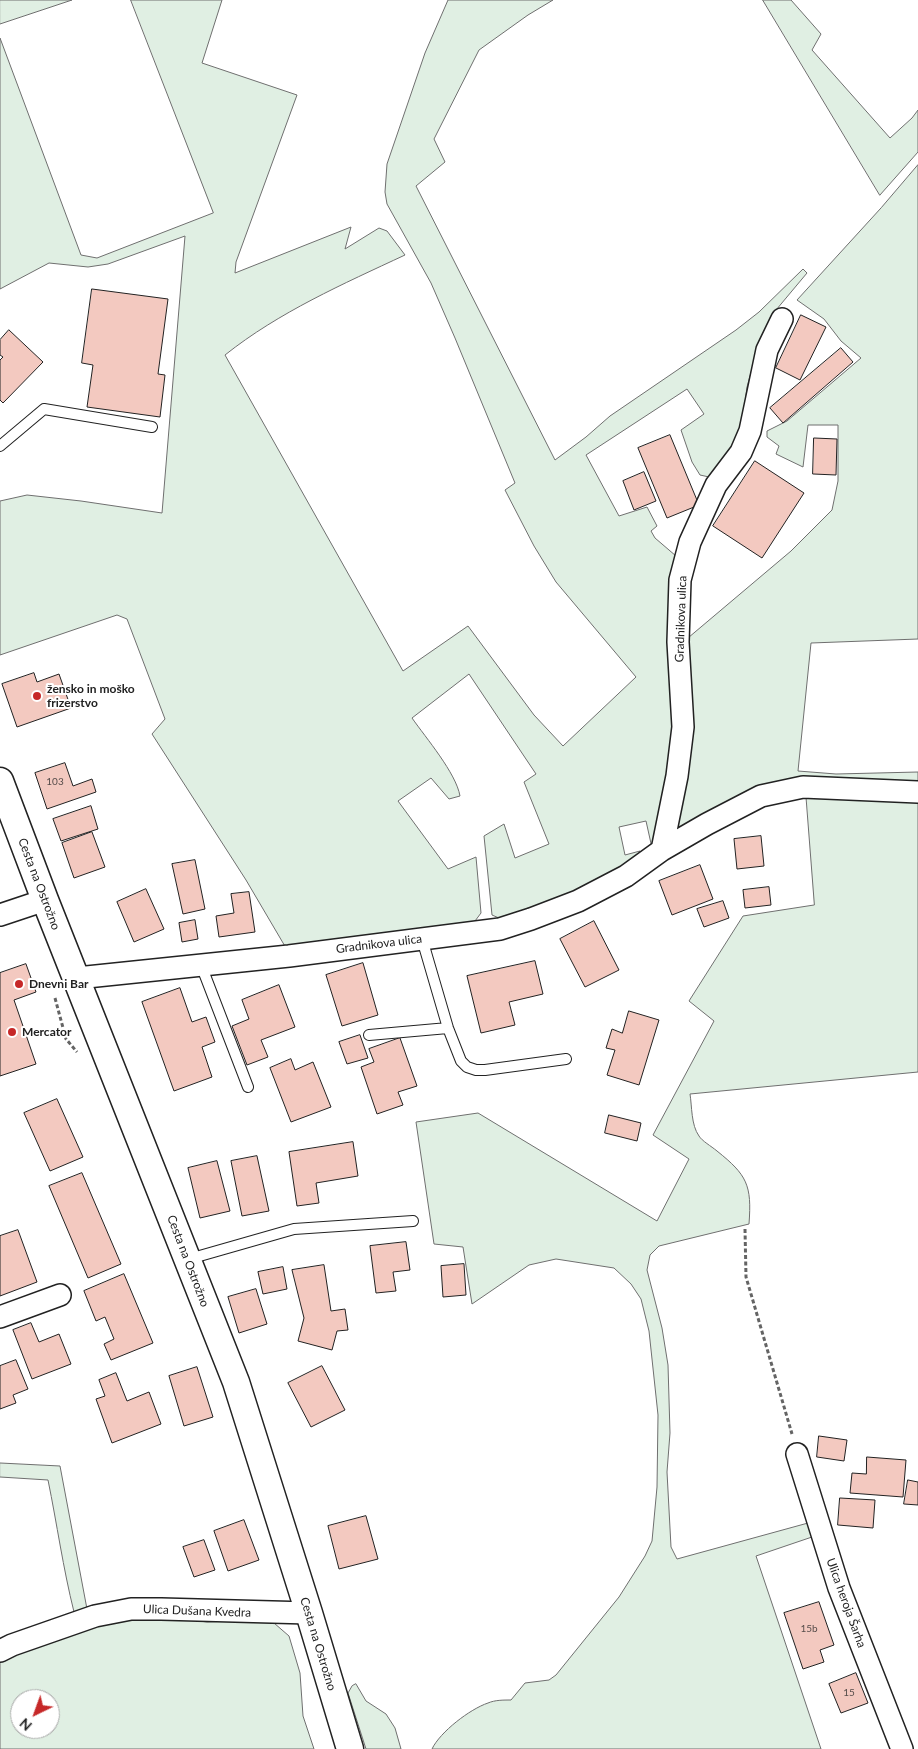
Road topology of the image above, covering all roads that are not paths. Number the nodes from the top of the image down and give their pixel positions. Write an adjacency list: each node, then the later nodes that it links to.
1 (782, 319): 6 (street, Gradnikova ulica)
2 (152, 427): 3 (lane)
3 (0, 446)
4 (0, 782): 7 (street, Cesta na Ostrožno)
5 (918, 792): 6 (street, Gradnikova ulica)
6 (662, 850): 9 (street, Gradnikova ulica)
7 (45, 900): 8 (street); 11 (street, Cesta na Ostrožno)
8 (0, 915)
9 (422, 939): 10 (street, Gradnikova ulica); 12 (lane)
10 (201, 965): 11 (street, Gradnikova ulica); 15 (lane)
11 (77, 978): 17 (street, Cesta na Ostrožno)
12 (448, 1028): 13 (lane); 14 (lane)
13 (369, 1035)
14 (566, 1059)
15 (248, 1087)
16 (413, 1221): 17 (lane)
17 (188, 1260): 21 (street, Cesta na Ostrožno)
18 (60, 1295): 19 (street)
19 (0, 1317)
20 (797, 1454): 24 (street, Ulica heroja Šarha)
21 (309, 1614): 22 (street, Ulica Dušana Kvedra); 23 (street, Cesta na Ostrožno)
22 (0, 1652)
23 (350, 1749)
24 (902, 1749)

